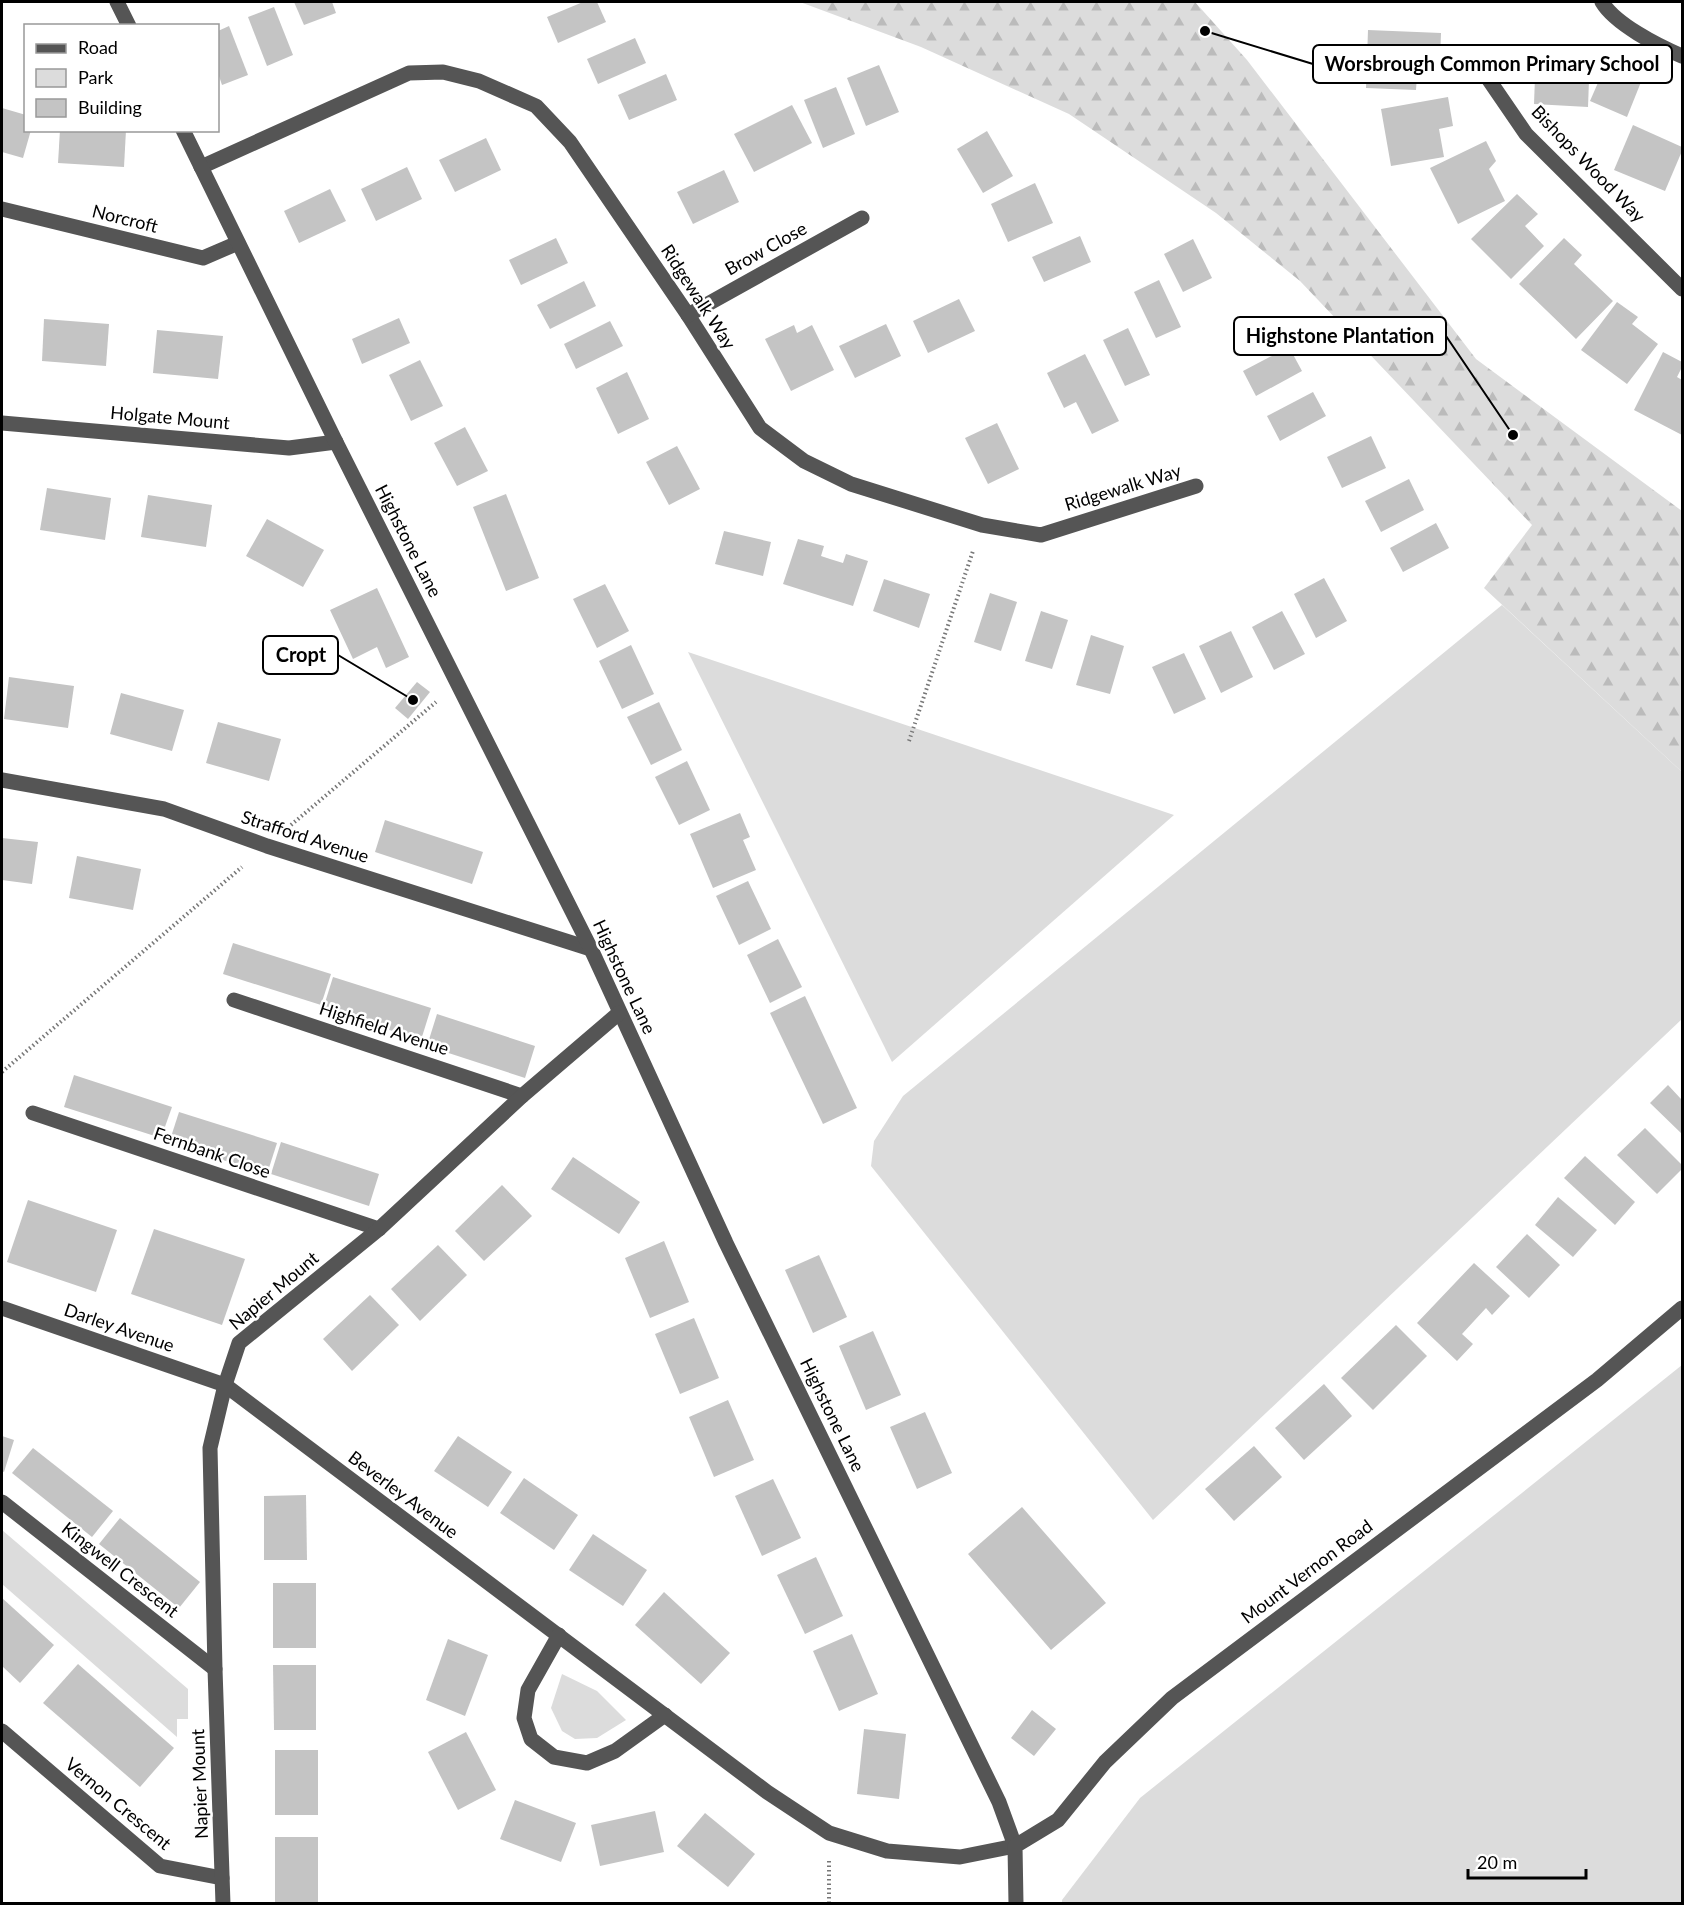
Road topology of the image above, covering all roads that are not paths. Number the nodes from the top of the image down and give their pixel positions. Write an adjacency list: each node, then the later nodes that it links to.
1 (117, 2): 3 (street)
2 (1602, 2): 5 (street)
3 (128, 24)
4 (1486, 54): 11 (street, Bishops Wood Way)
5 (1683, 56)
6 (184, 132): 7 (street, Highstone Lane)
7 (201, 167): 10 (street, Highstone Lane); 12 (street, Ridgewalk Way)
8 (2, 208): 10 (street, Norcroft)
9 (862, 218): 12 (street, Brow Close)
10 (238, 243): 14 (street, Highstone Lane)
11 (1683, 289)
12 (688, 315): 15 (street, Ridgewalk Way)
13 (2, 423): 14 (street, Holgate Mount)
14 (336, 442): 17 (street, Highstone Lane)
15 (1196, 486)
16 (2, 780): 17 (street, Strafford Avenue)
17 (591, 949): 19 (street, Highstone Lane)
18 (234, 1000): 20 (street, Highfield Avenue)
19 (620, 1013): 20 (street, Napier Mount); 31 (street, Highstone Lane)
20 (522, 1096): 22 (street, Napier Mount)
21 (33, 1113): 22 (street, Fernbank Close)
22 (379, 1229): 25 (street, Napier Mount)
23 (2, 1308): 25 (street, Darley Avenue)
24 (1683, 1308): 31 (street, Mount Vernon Road)
25 (225, 1385): 27 (street, Beverley Avenue); 28 (street, Napier Mount)
26 (2, 1502): 28 (street, Kingwell Crescent)
27 (558, 1635): 29 (street, Beverley Avenue); 29 (street)
28 (215, 1669): 32 (street, Napier Mount)
29 (665, 1715): 31 (street, Beverley Avenue)
30 (2, 1731): 32 (street, Vernon Crescent)
31 (1014, 1846): 34 (street)
32 (222, 1878): 33 (street, Napier Mount)
33 (223, 1904)
34 (1016, 1904)

